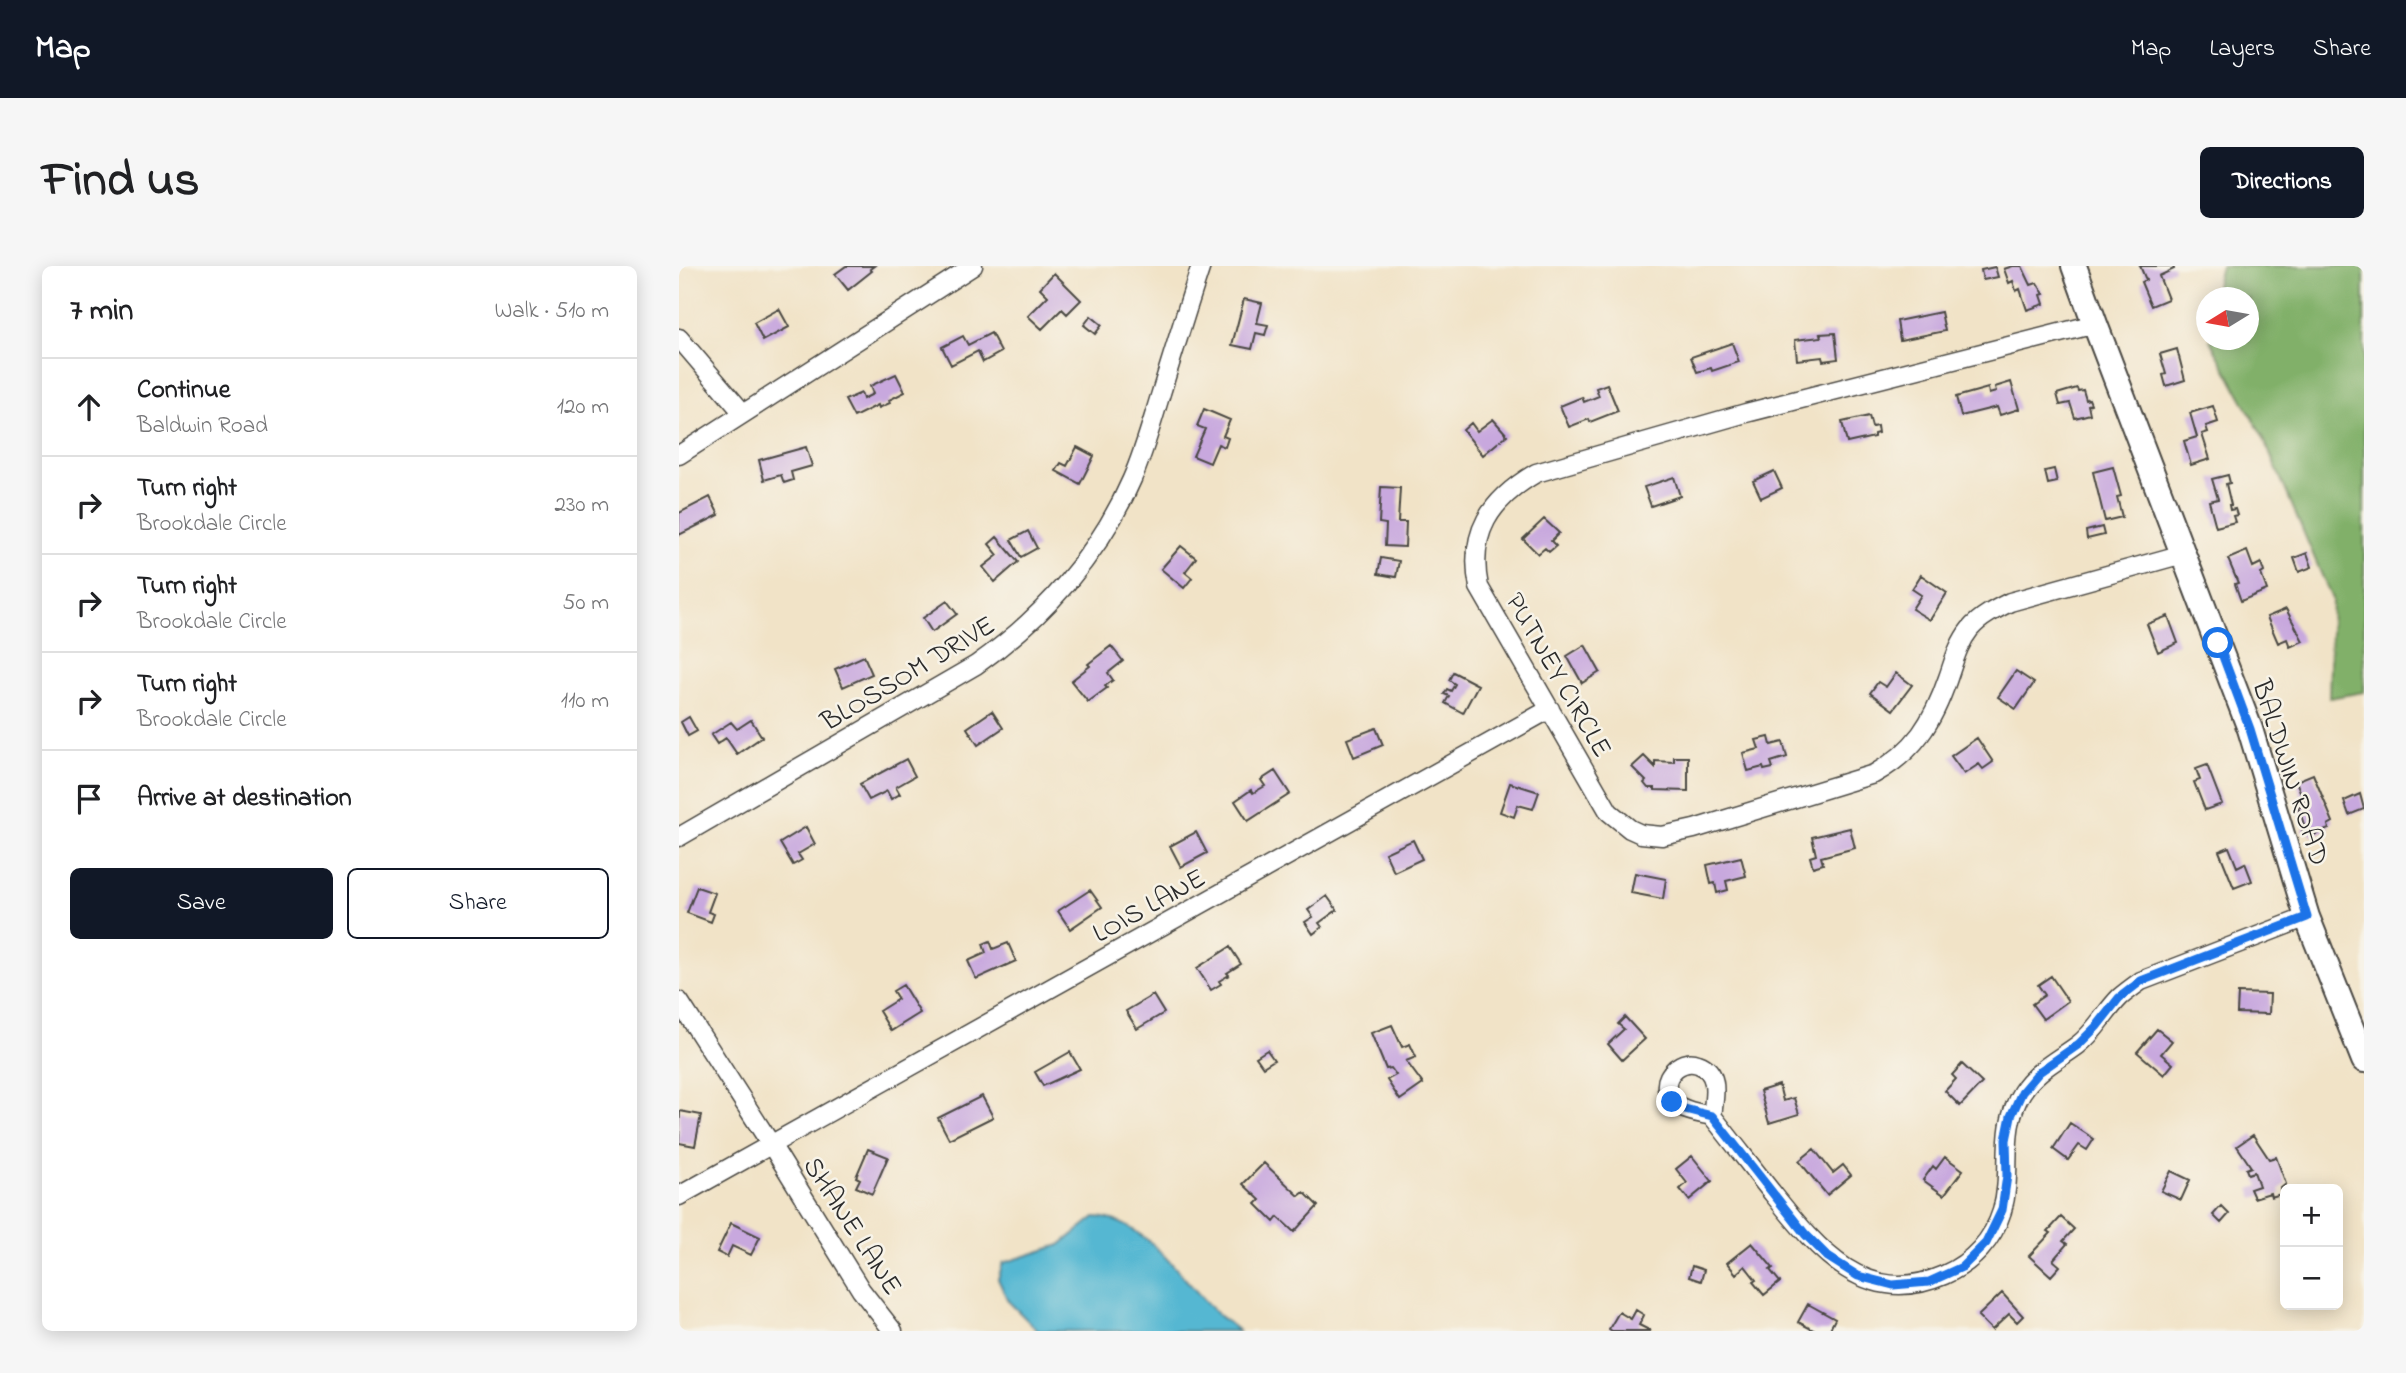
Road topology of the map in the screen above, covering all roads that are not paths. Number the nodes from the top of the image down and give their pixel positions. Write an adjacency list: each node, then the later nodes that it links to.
1 (973, 266): 6 (street)
2 (1201, 266): 10 (street, BLOSSOM DRIVE)
3 (2074, 266): 4 (street, BALDWIN ROAD)
4 (2095, 324): 8 (street, BALDWIN ROAD); 9 (street, PUTNEY CIRCLE)
5 (679, 338): 6 (street)
6 (743, 413): 7 (street)
7 (679, 455)
8 (2183, 554): 9 (street, PUTNEY CIRCLE); 11 (street, BALDWIN ROAD)
9 (1550, 709): 16 (street, LOIS LANE)
10 (679, 838)
11 (2307, 917): 13 (street, BALDWIN ROAD); 15 (street)
12 (679, 1001): 16 (street, SHANE LANE)
13 (2354, 1012): 14 (street, BALDWIN ROAD)
14 (2364, 1060)
15 (1712, 1116)
16 (772, 1146): 17 (street, LOIS LANE); 18 (street, SHANE LANE)
17 (679, 1196)
18 (893, 1331)

